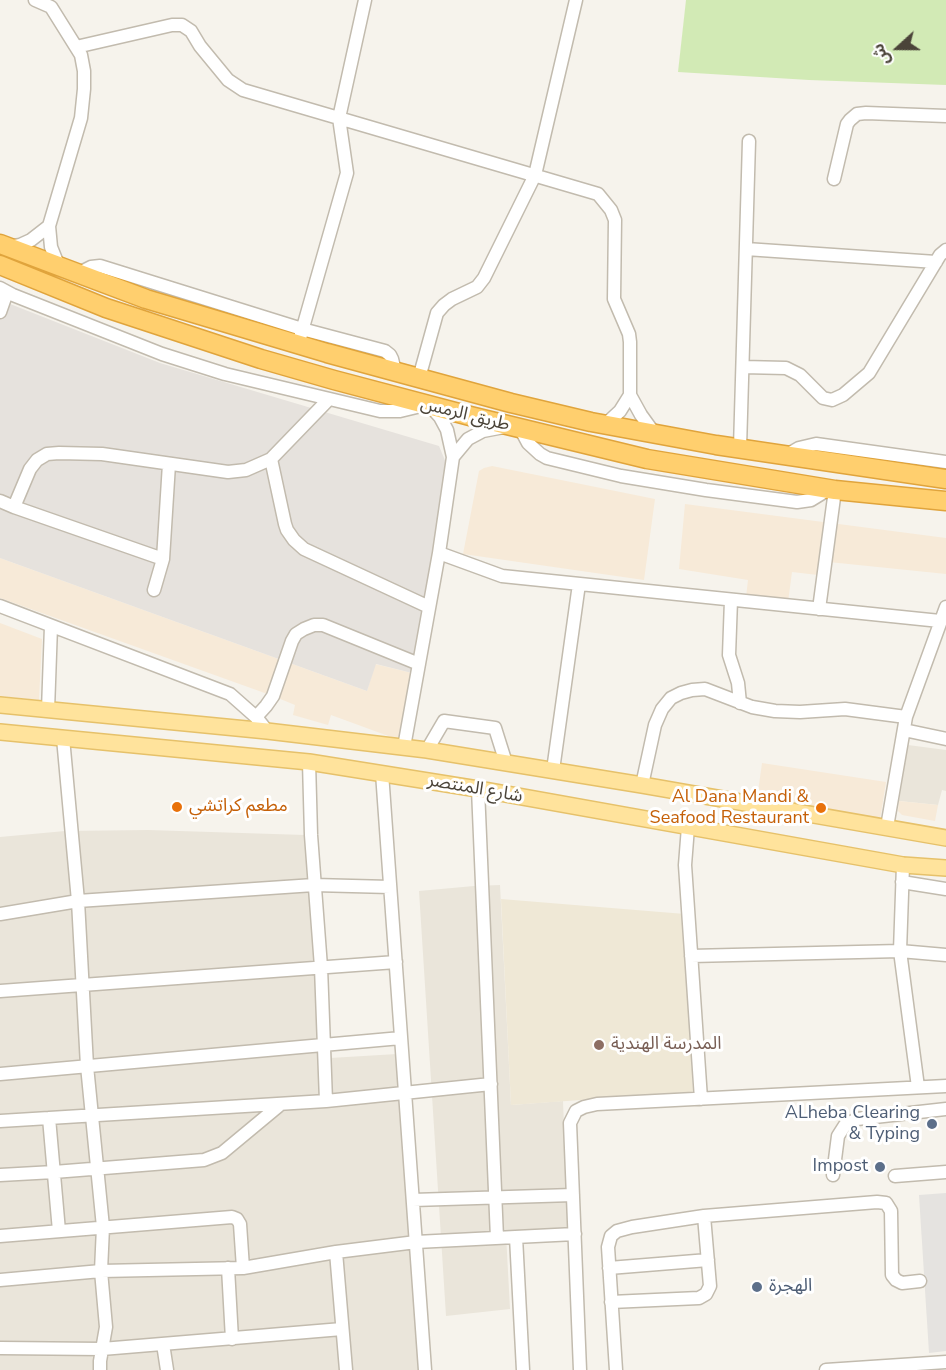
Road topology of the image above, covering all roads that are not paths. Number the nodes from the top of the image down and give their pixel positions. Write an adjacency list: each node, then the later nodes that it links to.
1 (35, 0): 4 (street)
2 (365, 0): 7 (street)
3 (576, 0): 9 (street)
4 (53, 4): 5 (street)
5 (76, 47): 7 (street); 11 (street)
6 (946, 116): 10 (street)
7 (339, 118): 9 (street); 20 (street)
8 (749, 141): 13 (street)
9 (535, 175): 22 (street); 23 (street)
10 (834, 179)
11 (49, 226): 12 (street); 17 (street)
12 (3, 242): 17 (highway, طريق الرمس)
13 (746, 249): 15 (street); 21 (street)
14 (946, 250): 15 (street)
15 (936, 262): 21 (street)
16 (0, 265): 25 (highway, طريق الرمس)
17 (59, 267): 20 (highway, طريق الرمس)
18 (4, 290): 19 (street); 24 (street)
19 (0, 312)
20 (300, 337): 22 (highway, طريق الرمس)
21 (743, 367): 29 (street)
22 (419, 378): 26 (highway, طريق الرمس)
23 (630, 395): 26 (street); 28 (street)
24 (329, 399): 25 (street); 32 (street)
25 (428, 406): 27 (highway, طريق الرمس); 31 (street)
26 (606, 424): 28 (highway, طريق الرمس)
27 (514, 427): 31 (street); 36 (highway, طريق الرمس)
28 (654, 433): 29 (highway, طريق الرمس)
29 (740, 448): 30 (highway, طريق الرمس)
30 (787, 455): 33 (street); 35 (highway, طريق الرمس)
31 (453, 457): 40 (street)
32 (271, 459): 34 (street); 46 (street)
33 (946, 462)
34 (169, 464): 39 (street); 41 (street)
35 (946, 479)
36 (832, 489): 38 (highway, طريق الرمس); 48 (street)
37 (0, 501): 39 (street)
38 (946, 501)
39 (14, 507): 41 (street)
40 (439, 553): 42 (street); 46 (street)
41 (163, 559): 43 (street)
42 (579, 584): 44 (street); 66 (street)
43 (154, 590)
44 (731, 600): 48 (street); 52 (street)
45 (0, 606): 50 (street)
46 (429, 607): 51 (street)
47 (946, 607): 49 (street)
48 (819, 609): 49 (street)
49 (940, 621): 56 (street)
50 (51, 626): 54 (street); 55 (street)
51 (419, 664): 55 (street); 62 (street)
52 (740, 703): 56 (street); 68 (street)
53 (0, 705): 54 (main road, شارع المنتصر)
54 (48, 710): 58 (main road, شارع المنتصر)
55 (256, 717): 58 (street)
56 (906, 717): 57 (street)
57 (904, 730): 61 (street); 71 (street)
58 (267, 731): 62 (main road, شارع المنتصر)
59 (0, 732): 60 (main road, شارع المنتصر)
60 (63, 738): 64 (main road, شارع المنتصر); 79 (street)
61 (946, 739)
62 (404, 747): 63 (main road, شارع المنتصر)
63 (427, 750): 65 (main road, شارع المنتصر); 65 (street)
64 (309, 762): 67 (main road, شارع المنتصر); 76 (street)
65 (506, 763): 66 (main road, شارع المنتصر)
66 (553, 770): 68 (main road, شارع المنتصر)
67 (382, 773): 69 (main road, شارع المنتصر); 77 (street)
68 (642, 785): 71 (main road, شارع المنتصر)
69 (478, 789): 70 (main road, شارع المنتصر); 92 (street)
70 (688, 827): 73 (main road, شارع المنتصر); 83 (street)
71 (887, 827): 72 (main road, شارع المنتصر)
72 (944, 837)
73 (903, 865): 74 (main road, شارع المنتصر); 75 (street)
74 (946, 868)
75 (902, 882): 78 (street); 81 (street)
76 (314, 885): 77 (street); 79 (street); 85 (street)
77 (390, 887): 84 (street)
78 (945, 889)
79 (78, 901): 80 (street); 86 (street)
80 (0, 914)
81 (900, 951): 82 (street); 83 (street); 94 (street)
82 (946, 955)
83 (692, 956): 96 (street)
84 (396, 962): 85 (street); 88 (street)
85 (321, 968): 86 (street); 89 (street)
86 (83, 985): 87 (street); 90 (street)
87 (0, 991)
88 (401, 1038): 89 (street); 95 (street)
89 (324, 1045): 90 (street); 97 (street)
90 (87, 1066): 91 (street); 100 (street)
91 (0, 1074)
92 (491, 1084): 95 (street); 110 (street)
93 (946, 1086): 94 (street)
94 (918, 1087): 96 (street)
95 (405, 1092): 97 (street); 111 (street)
96 (701, 1099): 109 (street)
97 (326, 1101): 98 (street)
98 (281, 1104): 100 (street); 103 (street)
99 (946, 1109): 107 (street)
100 (92, 1116): 101 (street); 103 (street)
101 (49, 1118): 102 (street); 104 (street)
102 (0, 1121)
103 (97, 1168): 104 (street); 113 (street)
104 (54, 1172): 106 (street); 114 (street)
105 (946, 1172): 108 (street)
106 (0, 1175)
107 (832, 1175)
108 (895, 1176)
109 (573, 1195): 110 (street); 115 (street)
110 (495, 1198): 111 (street); 118 (street)
111 (413, 1200): 119 (street)
112 (704, 1216): 121 (street); 124 (street); 127 (street)
113 (103, 1227): 114 (street); 123 (street); 125 (street)
114 (59, 1231): 116 (street)
115 (575, 1234): 117 (street); 140 (street)
116 (0, 1236)
117 (516, 1237): 118 (street); 139 (street)
118 (497, 1238): 119 (street)
119 (416, 1242): 120 (street); 138 (street)
120 (336, 1252): 123 (street); 129 (street)
121 (708, 1260): 124 (street); 128 (street)
122 (228, 1268): 123 (street); 125 (street); 130 (street)
123 (243, 1268)
124 (609, 1269): 128 (street)
125 (101, 1271): 126 (street); 133 (street)
126 (0, 1280)
127 (921, 1281)
128 (611, 1302): 141 (street)
129 (342, 1329): 130 (street); 137 (street)
130 (232, 1339): 131 (street)
131 (163, 1344): 133 (street); 136 (street)
132 (0, 1348): 133 (street)
133 (102, 1349): 135 (street)
134 (946, 1362): 142 (street)
135 (100, 1370)
136 (167, 1370)
137 (346, 1370)
138 (425, 1370)
139 (523, 1370)
140 (580, 1370)
141 (616, 1370)
142 (826, 1370)

